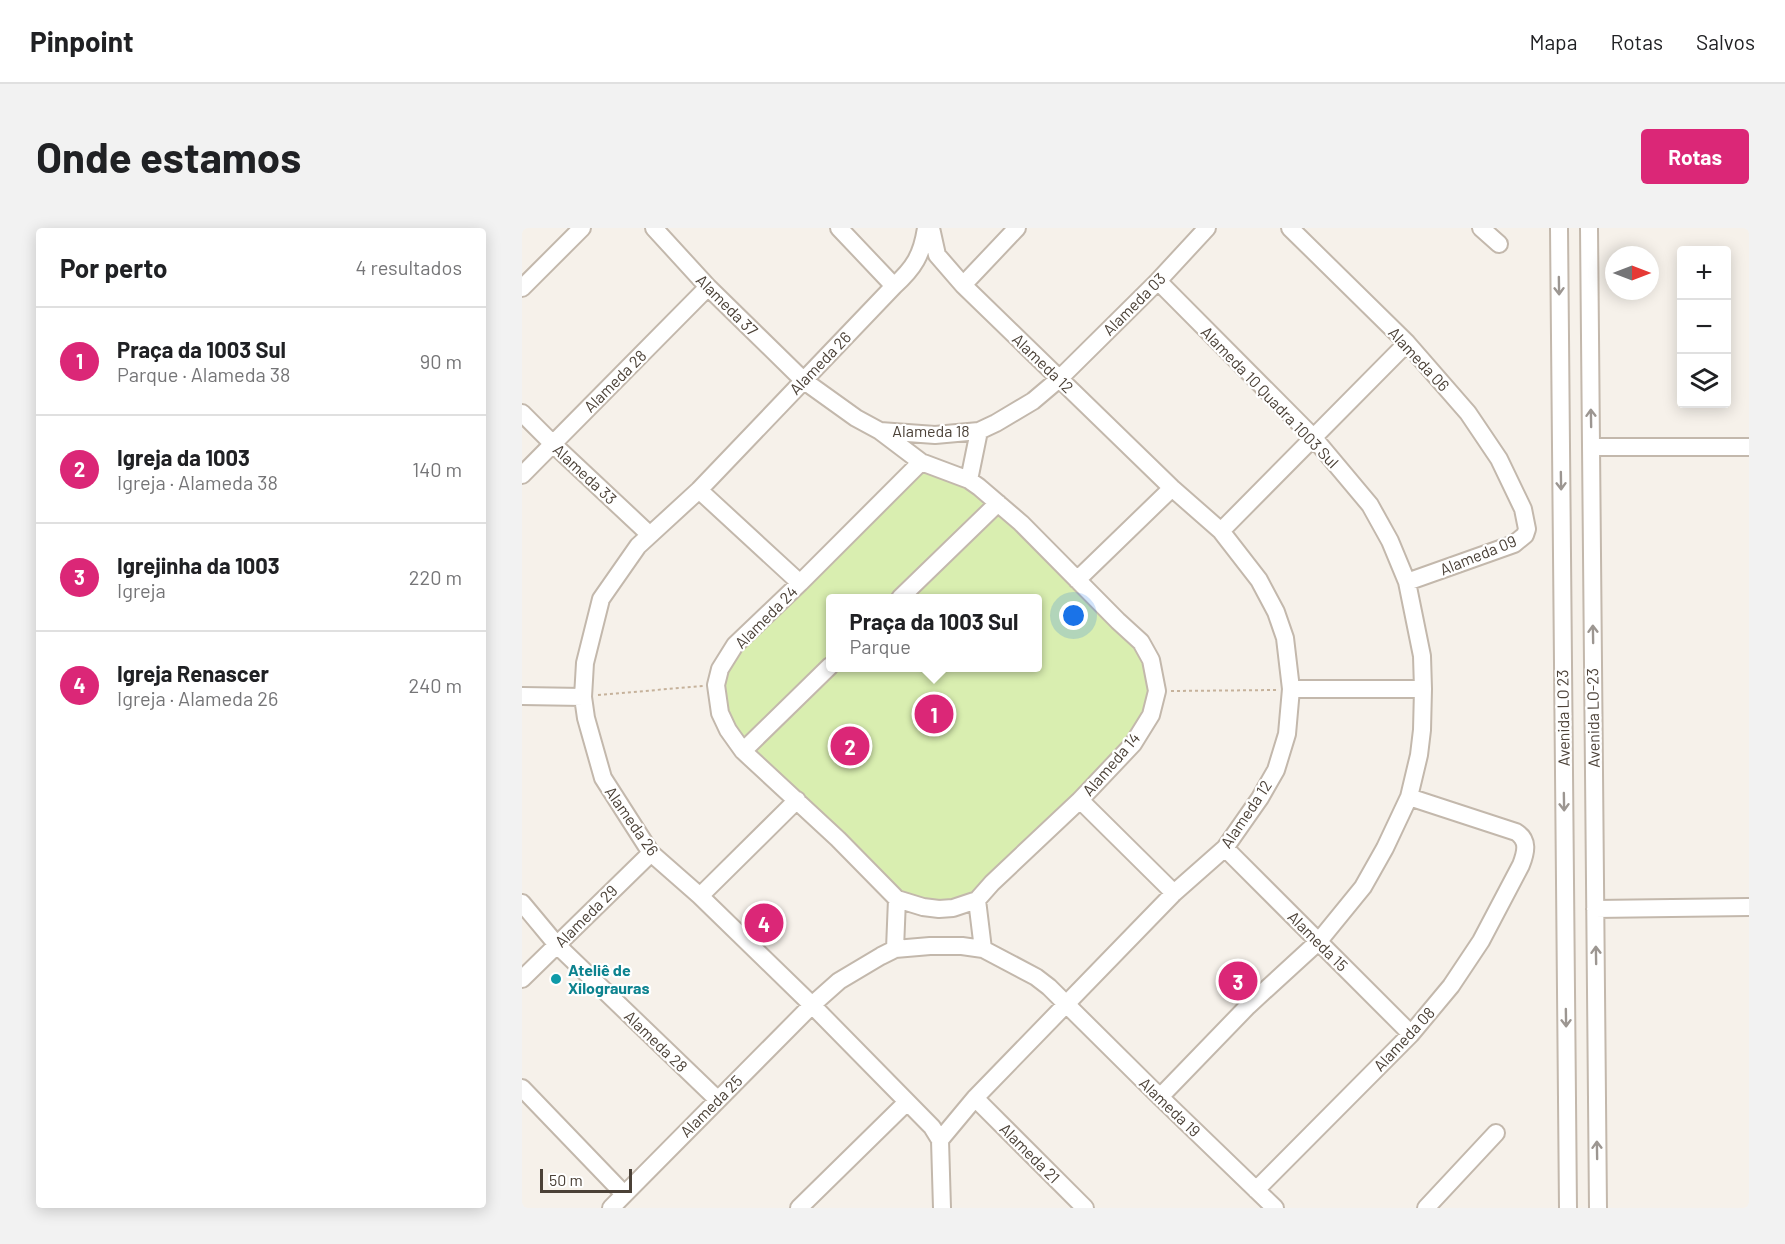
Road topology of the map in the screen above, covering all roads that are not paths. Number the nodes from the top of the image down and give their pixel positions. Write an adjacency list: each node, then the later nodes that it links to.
1 (582, 228): 17 (street)
2 (839, 228): 14 (street)
3 (926, 228): 14 (street, Alameda 26)
4 (932, 228): 15 (street, Alameda 12)
5 (1017, 228): 15 (street)
6 (1290, 228): 18 (street, Alameda 06)
7 (1481, 228): 12 (street)
8 (1559, 228): 82 (street, Avenida LO 23, one-way to 82)
9 (1589, 228): 26 (street, Avenida LO-23, one-way to 9)
10 (1200, 230): 13 (street, Alameda 03)
11 (663, 231): 16 (street, Alameda 37)
12 (1499, 244)
13 (1158, 281): 19 (street, Alameda 03); 24 (street, Alameda 10 Quadra 1003 Sul)
14 (894, 285): 20 (street, Alameda 26)
15 (963, 285): 19 (street, Alameda 12)
16 (708, 287): 20 (street, Alameda 37); 25 (street, Alameda 28)
17 (522, 288)
18 (1407, 343): 24 (street); 34 (street, Alameda 06)
19 (1059, 379): 23 (street, Alameda 18); 31 (street, Alameda 12)
20 (803, 380): 22 (street, Alameda 18); 32 (street, Alameda 26)
21 (522, 413): 25 (street, Alameda 33)
22 (880, 431): 23 (street, Alameda 18); 28 (street)
23 (979, 431): 30 (street)
24 (1313, 437): 35 (street); 38 (street, Alameda 10 Quadra 1003 Sul)
25 (553, 444): 29 (street, Alameda 28); 36 (street, Alameda 33)
26 (1591, 447): 27 (street); 58 (street, Avenida LO-23, one-way to 26)
27 (1749, 447)
28 (921, 462): 30 (street, Alameda 14); 39 (street, Alameda 24)
29 (522, 475)
30 (969, 480): 33 (street, Alameda 14)
31 (1172, 488): 35 (street, Alameda 12); 37 (street)
32 (699, 490): 36 (street, Alameda 26); 39 (street)
33 (998, 503): 37 (street, Alameda 14); 40 (street)
34 (1523, 509): 38 (street, Alameda 09)
35 (1221, 531): 42 (street, Alameda 12)
36 (650, 535): 45 (street, Alameda 26)
37 (1077, 580): 49 (street, Alameda 14)
38 (1407, 582): 43 (street, Alameda 10 Quadra 1003 Sul)
39 (800, 583): 46 (street, Alameda 24)
40 (904, 594)
41 (826, 671): 46 (street)
42 (1292, 689): 43 (street); 50 (street, Alameda 12)
43 (1423, 689): 47 (street, Alameda 10 Quadra 1003 Sul)
44 (522, 696): 45 (street)
45 (583, 697): 51 (street, Alameda 26)
46 (743, 751): 48 (street)
47 (1409, 797): 59 (street, Alameda 10 Quadra 1003 Sul); 66 (street, Alameda 08)
48 (797, 800): 53 (street); 54 (street)
49 (1080, 800): 52 (street); 55 (street, Alameda 14)
50 (1225, 848): 52 (street, Alameda 12); 59 (street, Alameda 15)
51 (651, 853): 53 (street, Alameda 26); 60 (street, Alameda 29)
52 (1174, 893): 65 (street, Alameda 12)
53 (700, 896): 64 (street, Alameda 26)
54 (897, 899): 55 (street); 61 (street)
55 (977, 900): 62 (street)
56 (522, 903): 60 (street, Alameda 28)
57 (1749, 908): 58 (street)
58 (1595, 909): 83 (street, Avenida LO-23, one-way to 58)
59 (1318, 941): 66 (street, Alameda 15); 69 (street, Alameda 10 Quadra 1003 Sul)
60 (557, 945): 63 (street, Alameda 29); 70 (street, Alameda 28)
61 (895, 949): 62 (street, Alameda 19); 64 (street, Alameda 25)
62 (983, 950): 65 (street, Alameda 19)
63 (522, 979)
64 (812, 1005): 70 (street, Alameda 25); 71 (street, Alameda 26)
65 (1066, 1005): 68 (street, Alameda 12); 69 (street, Alameda 19)
66 (1411, 1034): 74 (street, Alameda 08)
67 (522, 1088): 75 (street)
68 (975, 1098): 73 (street, Alameda 12); 79 (street, Alameda 21)
69 (1160, 1098): 74 (street, Alameda 19)
70 (718, 1100): 75 (street, Alameda 25)
71 (907, 1102): 73 (street, Alameda 26); 77 (street)
72 (1496, 1133): 81 (street)
73 (940, 1140): 78 (street)
74 (1256, 1190): 80 (street, Alameda 19)
75 (624, 1194): 76 (street, Alameda 25)
76 (611, 1208)
77 (799, 1208)
78 (942, 1208)
79 (1085, 1208)
80 (1275, 1208)
81 (1426, 1208)
82 (1568, 1208)
83 (1598, 1208)

